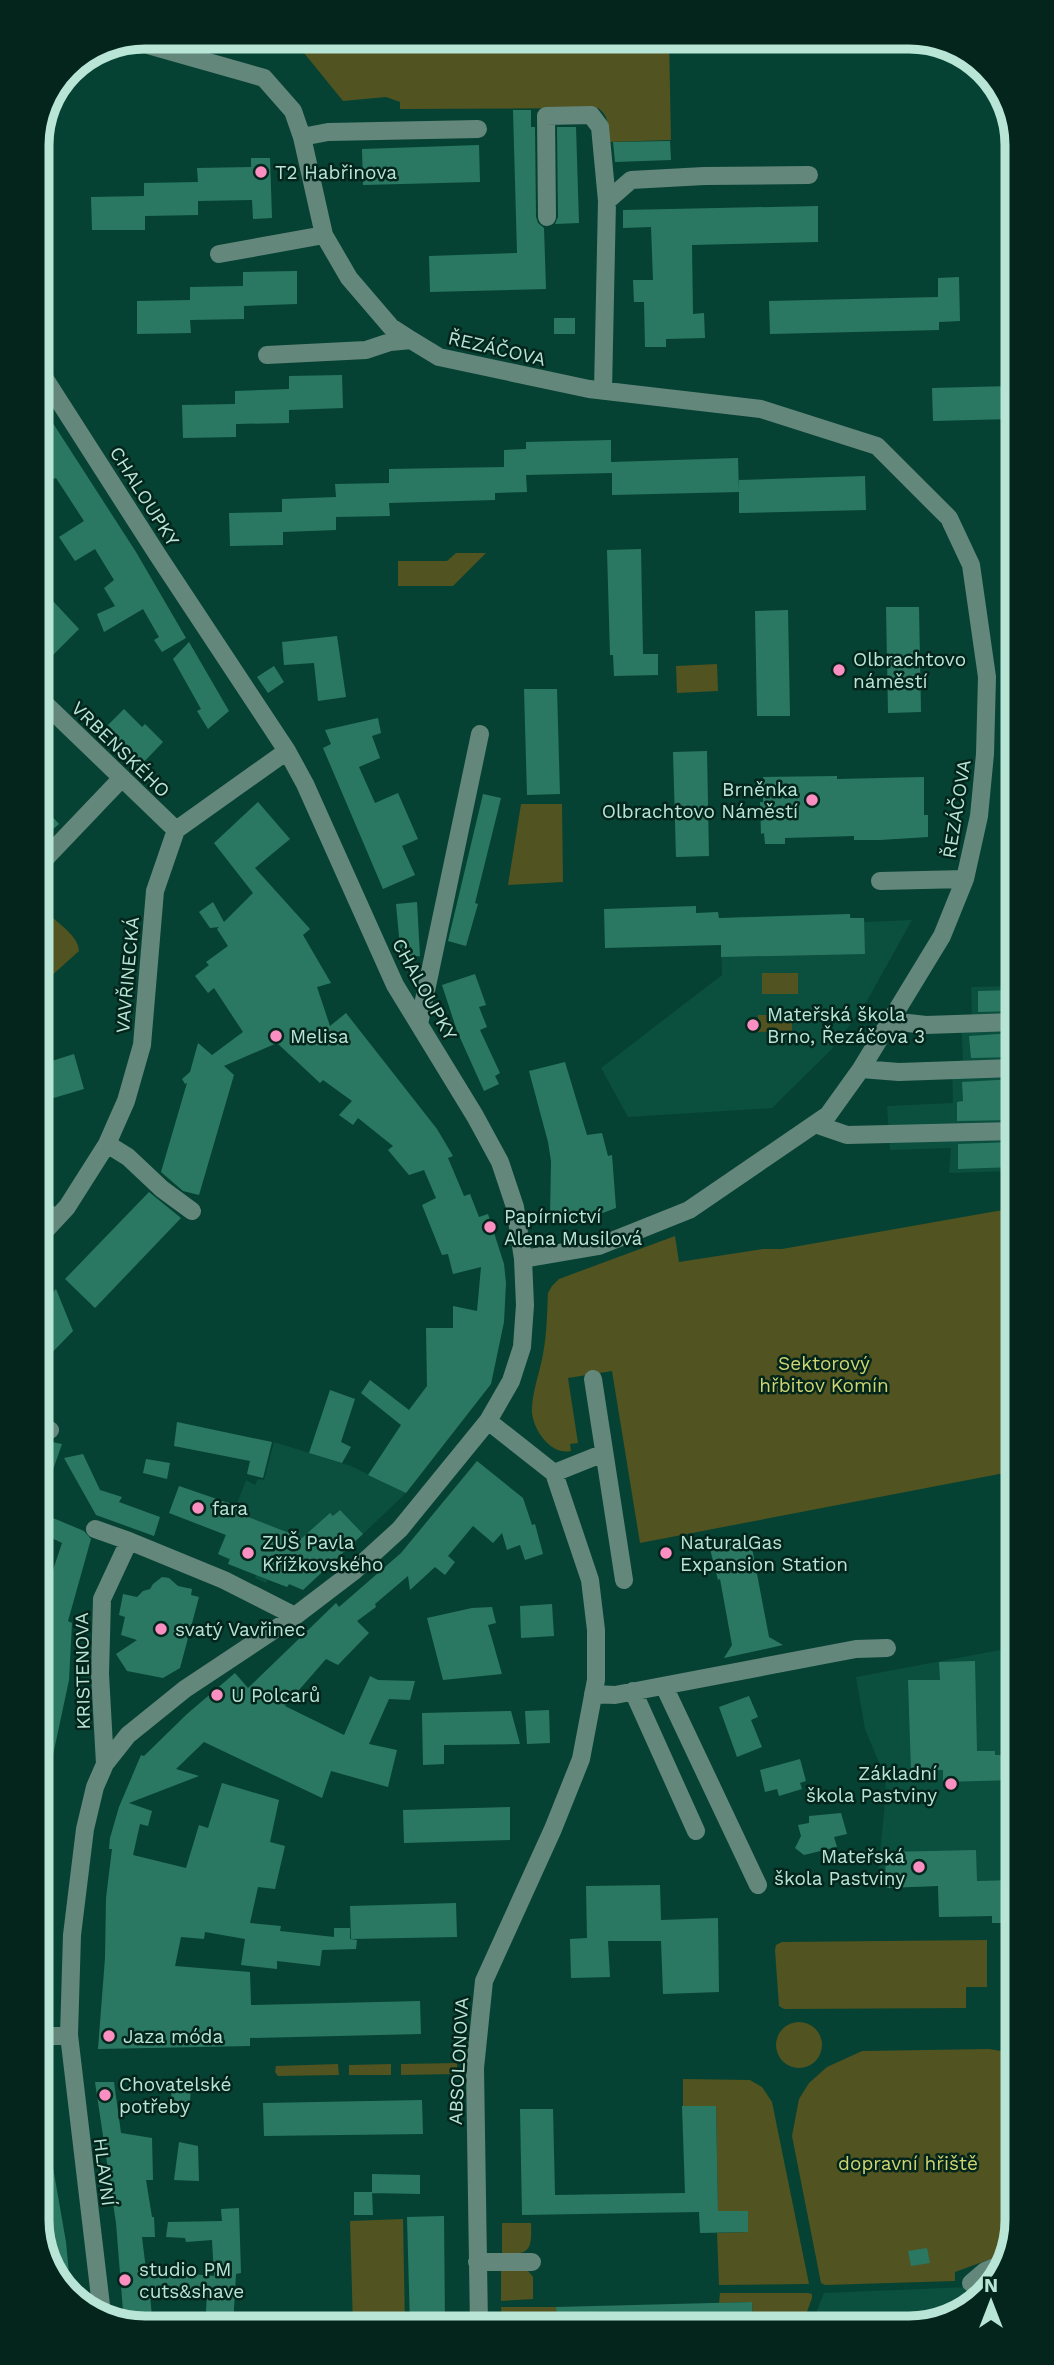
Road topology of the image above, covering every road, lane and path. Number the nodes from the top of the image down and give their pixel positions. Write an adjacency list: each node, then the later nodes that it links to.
1 (162, 49): 3 (street, ŘEZÁČOVA)
2 (478, 129): 3 (street)
3 (302, 137): 7 (street, ŘEZÁČOVA)
4 (809, 175): 5 (street)
5 (607, 201): 6 (street); 12 (street)
6 (547, 217)
7 (324, 235): 8 (street); 9 (street, ŘEZÁČOVA)
8 (219, 254)
9 (411, 340): 10 (street); 12 (street, ŘEZÁČOVA)
10 (267, 355)
11 (49, 385): 15 (street, CHALOUPKY)
12 (603, 391): 19 (street, ŘEZÁČOVA)
13 (49, 708): 16 (street, VRBENSKÉHO)
14 (480, 734): 23 (street)
15 (288, 751): 17 (street); 23 (street, CHALOUPKY)
16 (121, 779): 17 (street, VRBENSKÉHO); 18 (street)
17 (176, 830): 28 (street, VAVŘINECKÁ)
18 (49, 855)
19 (965, 879): 20 (street); 21 (street, ŘEZÁČOVA)
20 (880, 881)
21 (890, 1021): 22 (street); 25 (street, ŘEZÁČOVA)
22 (1005, 1022)
23 (419, 1024): 33 (street, CHALOUPKY)
24 (1005, 1068): 25 (street)
25 (861, 1069): 26 (street, ŘEZÁČOVA)
26 (815, 1124): 27 (street); 33 (street, ŘEZÁČOVA)
27 (1005, 1130)
28 (107, 1144): 29 (street); 31 (street, VAVŘINECKÁ)
29 (192, 1211)
30 (49, 1214): 31 (street)
31 (55, 1219): 32 (street, VAVŘINECKÁ)
32 (49, 1226)
33 (523, 1259): 35 (street, CHALOUPKY)
34 (593, 1379): 36 (street)
35 (488, 1421): 37 (street); 41 (street, CHALOUPKY)
36 (604, 1453): 37 (street); 40 (street)
37 (554, 1473): 45 (street, ABSOLONOVA)
38 (94, 1528): 39 (street)
39 (128, 1541): 41 (street); 46 (street, KRISTENOVA)
40 (624, 1580)
41 (295, 1616): 46 (street, KRISTENOVA)
42 (887, 1648): 43 (street)
43 (664, 1686): 44 (street); 48 (street)
44 (633, 1691): 45 (street); 47 (street)
45 (593, 1694): 52 (street, ABSOLONOVA)
46 (105, 1764): 49 (street, KRISTENOVA)
47 (696, 1831)
48 (758, 1885)
49 (69, 2035): 50 (street); 53 (street, HLAVNÍ)
50 (49, 2036)
51 (532, 2262): 52 (street)
52 (477, 2263): 54 (street, ABSOLONOVA)
53 (101, 2305)
54 (479, 2316)

